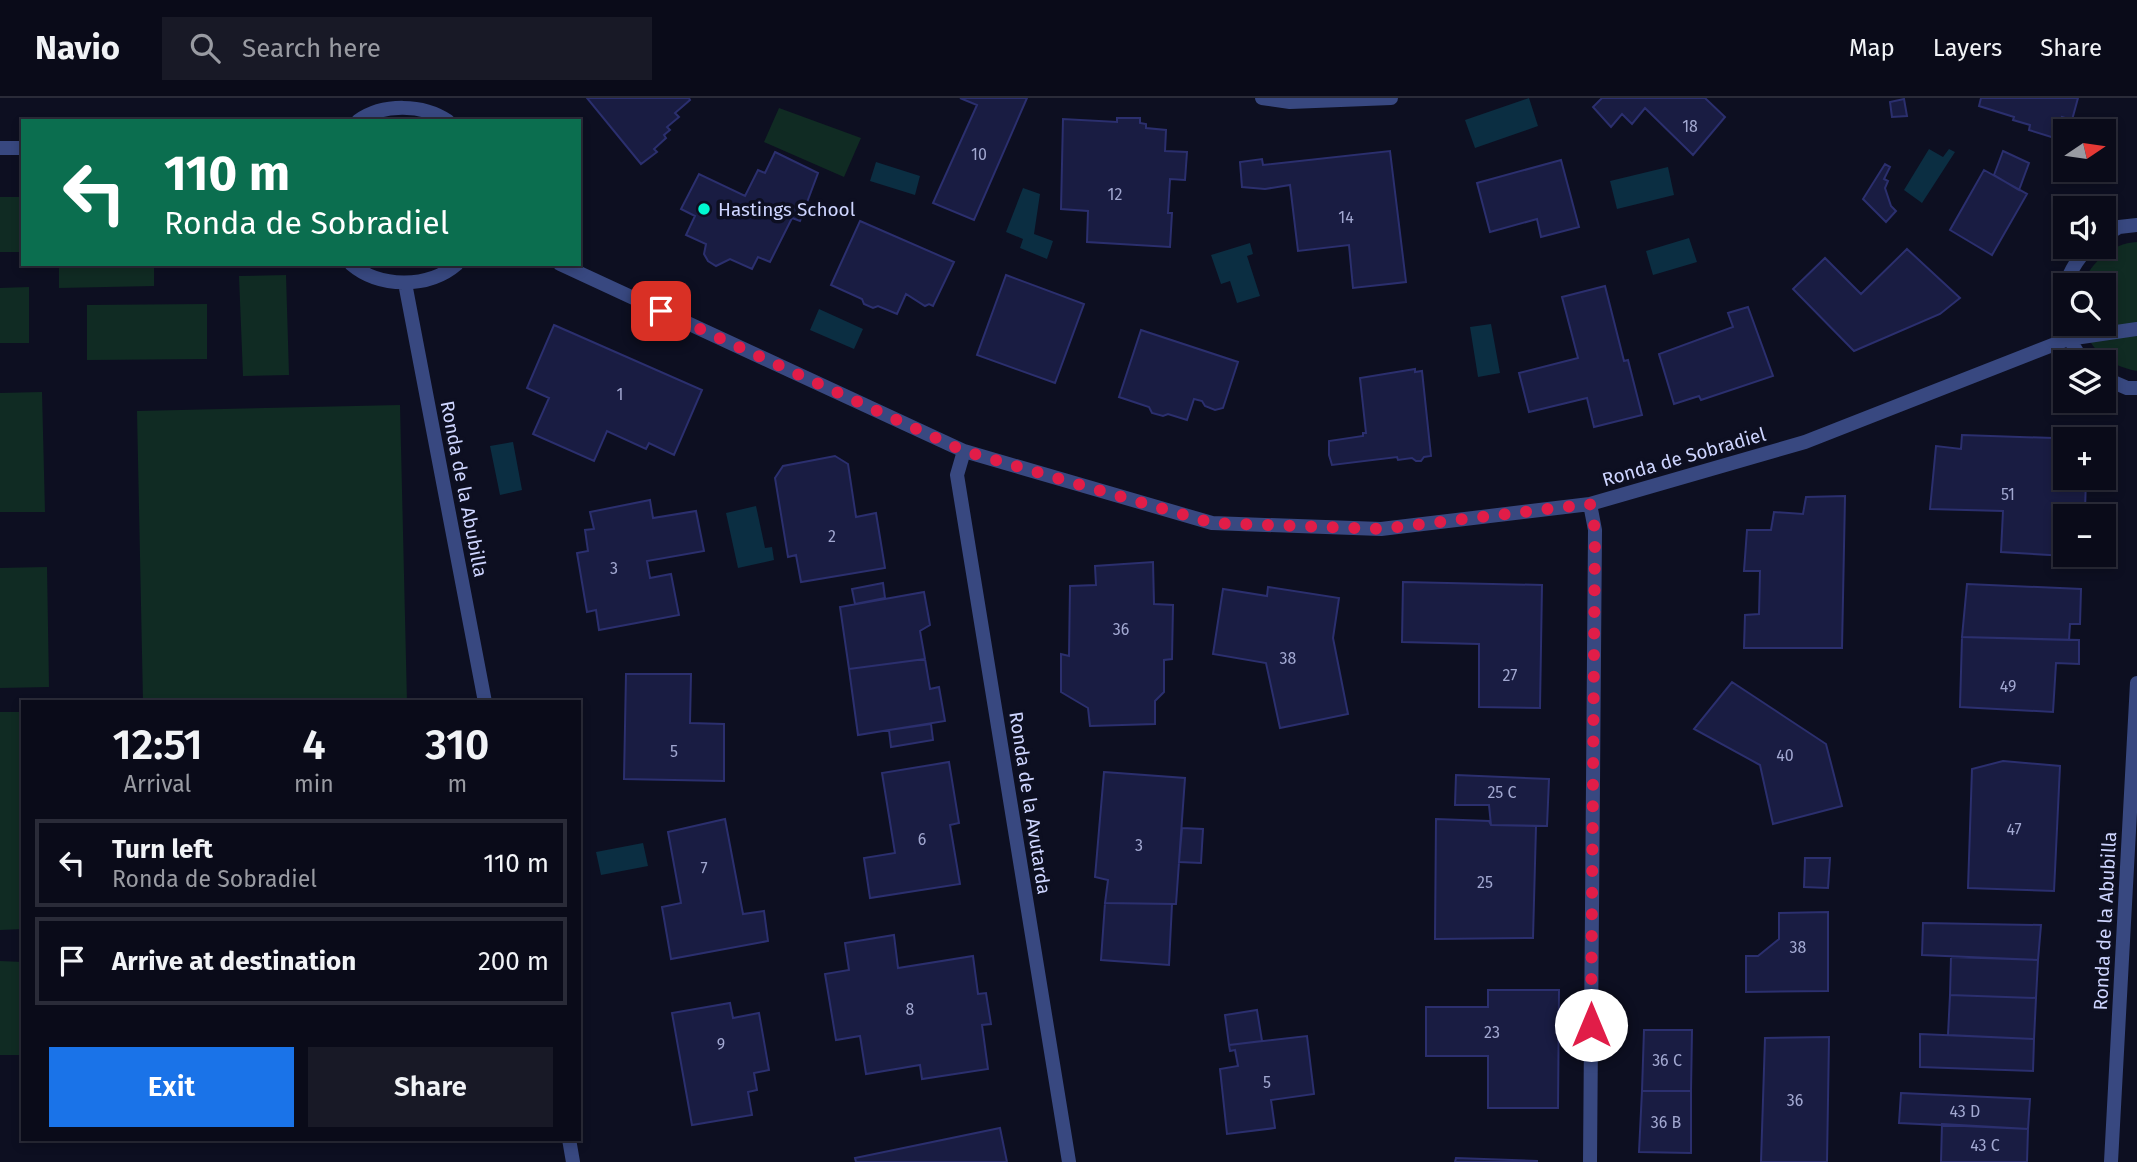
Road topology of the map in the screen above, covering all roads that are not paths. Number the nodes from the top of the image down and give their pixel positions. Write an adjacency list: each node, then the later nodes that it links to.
1 (1262, 98): 2 (street)
2 (1391, 98)
3 (387, 103): 4 (street); 5 (street)
4 (361, 119)
5 (445, 119)
6 (0, 148): 7 (street)
7 (21, 148)
8 (2137, 225): 9 (street)
9 (2116, 229)
10 (2077, 259): 16 (street)
11 (355, 266): 14 (street)
12 (453, 266): 14 (street)
13 (564, 266): 20 (street, Ronda de Sobradiel)
14 (405, 283): 23 (street, Ronda de la Abubilla)
15 (2137, 329): 16 (street, Ronda de Sobradiel)
16 (2068, 339): 17 (street); 21 (street, Ronda de Sobradiel)
17 (2076, 350)
18 (2116, 383): 19 (street)
19 (2137, 388)
20 (964, 451): 21 (street, Ronda de Sobradiel); 26 (street, Ronda de la Avutarda)
21 (1590, 504): 27 (street)
22 (2137, 683): 28 (street, Ronda de la Abubilla)
23 (485, 700)
24 (569, 1141): 25 (street)
25 (573, 1162)
26 (1069, 1162)
27 (1590, 1162)
28 (2111, 1162)

